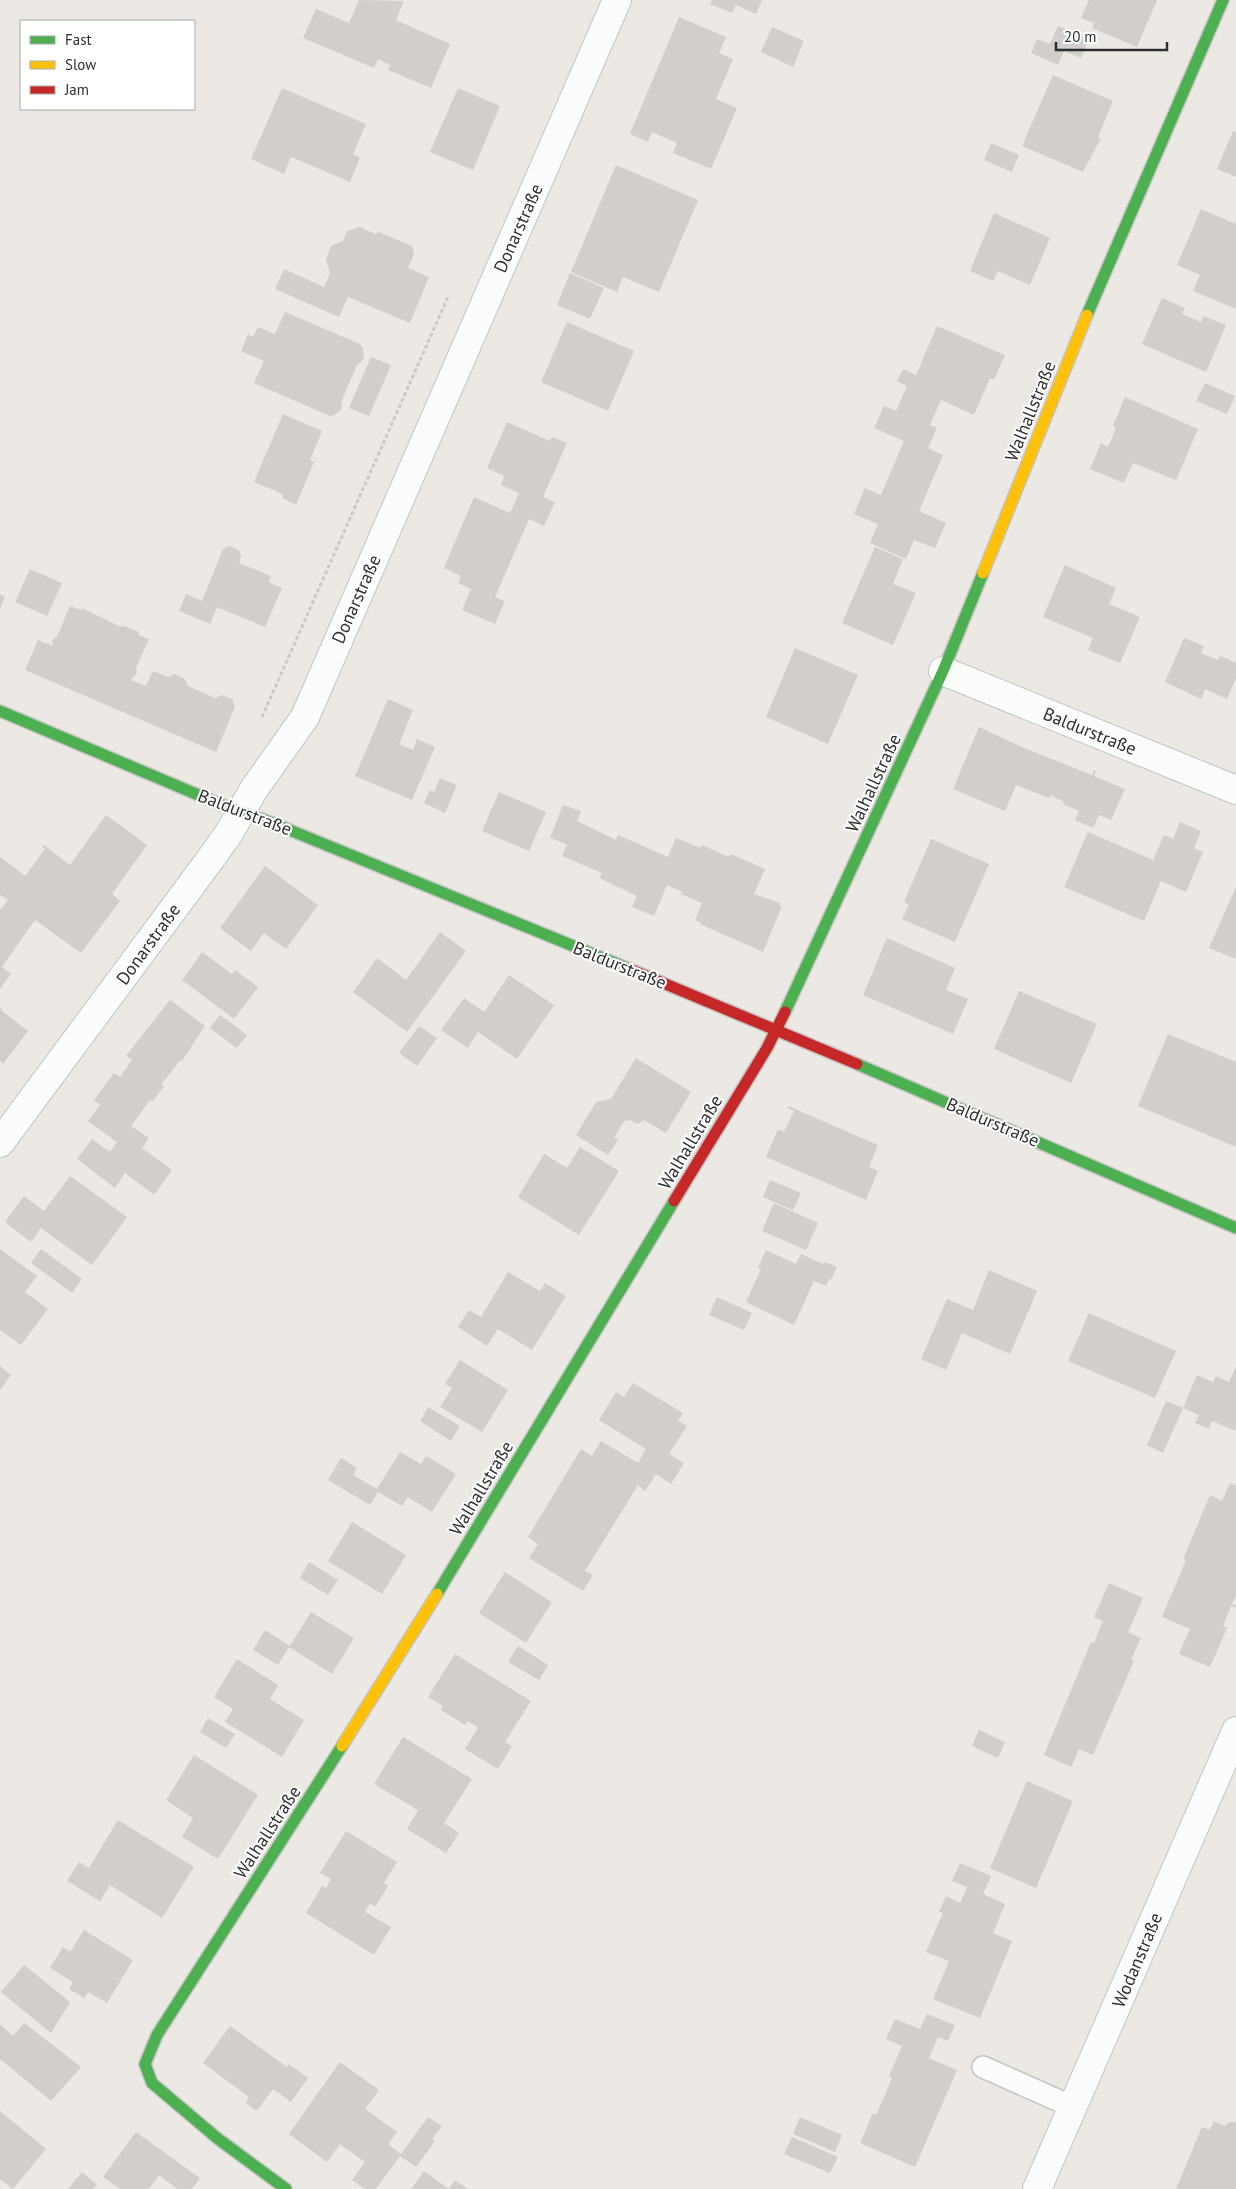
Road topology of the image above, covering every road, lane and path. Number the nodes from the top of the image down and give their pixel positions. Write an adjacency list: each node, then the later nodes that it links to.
1 (616, 0): 8 (street, Donarstraße)
2 (1223, 0): 4 (street, Walhallstraße)
3 (452, 290): 6 (path)
4 (943, 671): 7 (street, Baldurstraße); 9 (street, Walhallstraße)
5 (0, 711): 8 (street, Baldurstraße)
6 (258, 726)
7 (1236, 790)
8 (242, 811): 9 (street, Baldurstraße); 10 (street, Donarstraße)
9 (777, 1028): 11 (street, Baldurstraße); 15 (street, Walhallstraße)
10 (0, 1143)
11 (1236, 1228)
12 (1236, 1731): 14 (street, Wodanstraße)
13 (983, 2067): 14 (lane)
14 (1073, 2108): 16 (street, Wodanstraße)
15 (286, 2189)
16 (1037, 2189)

